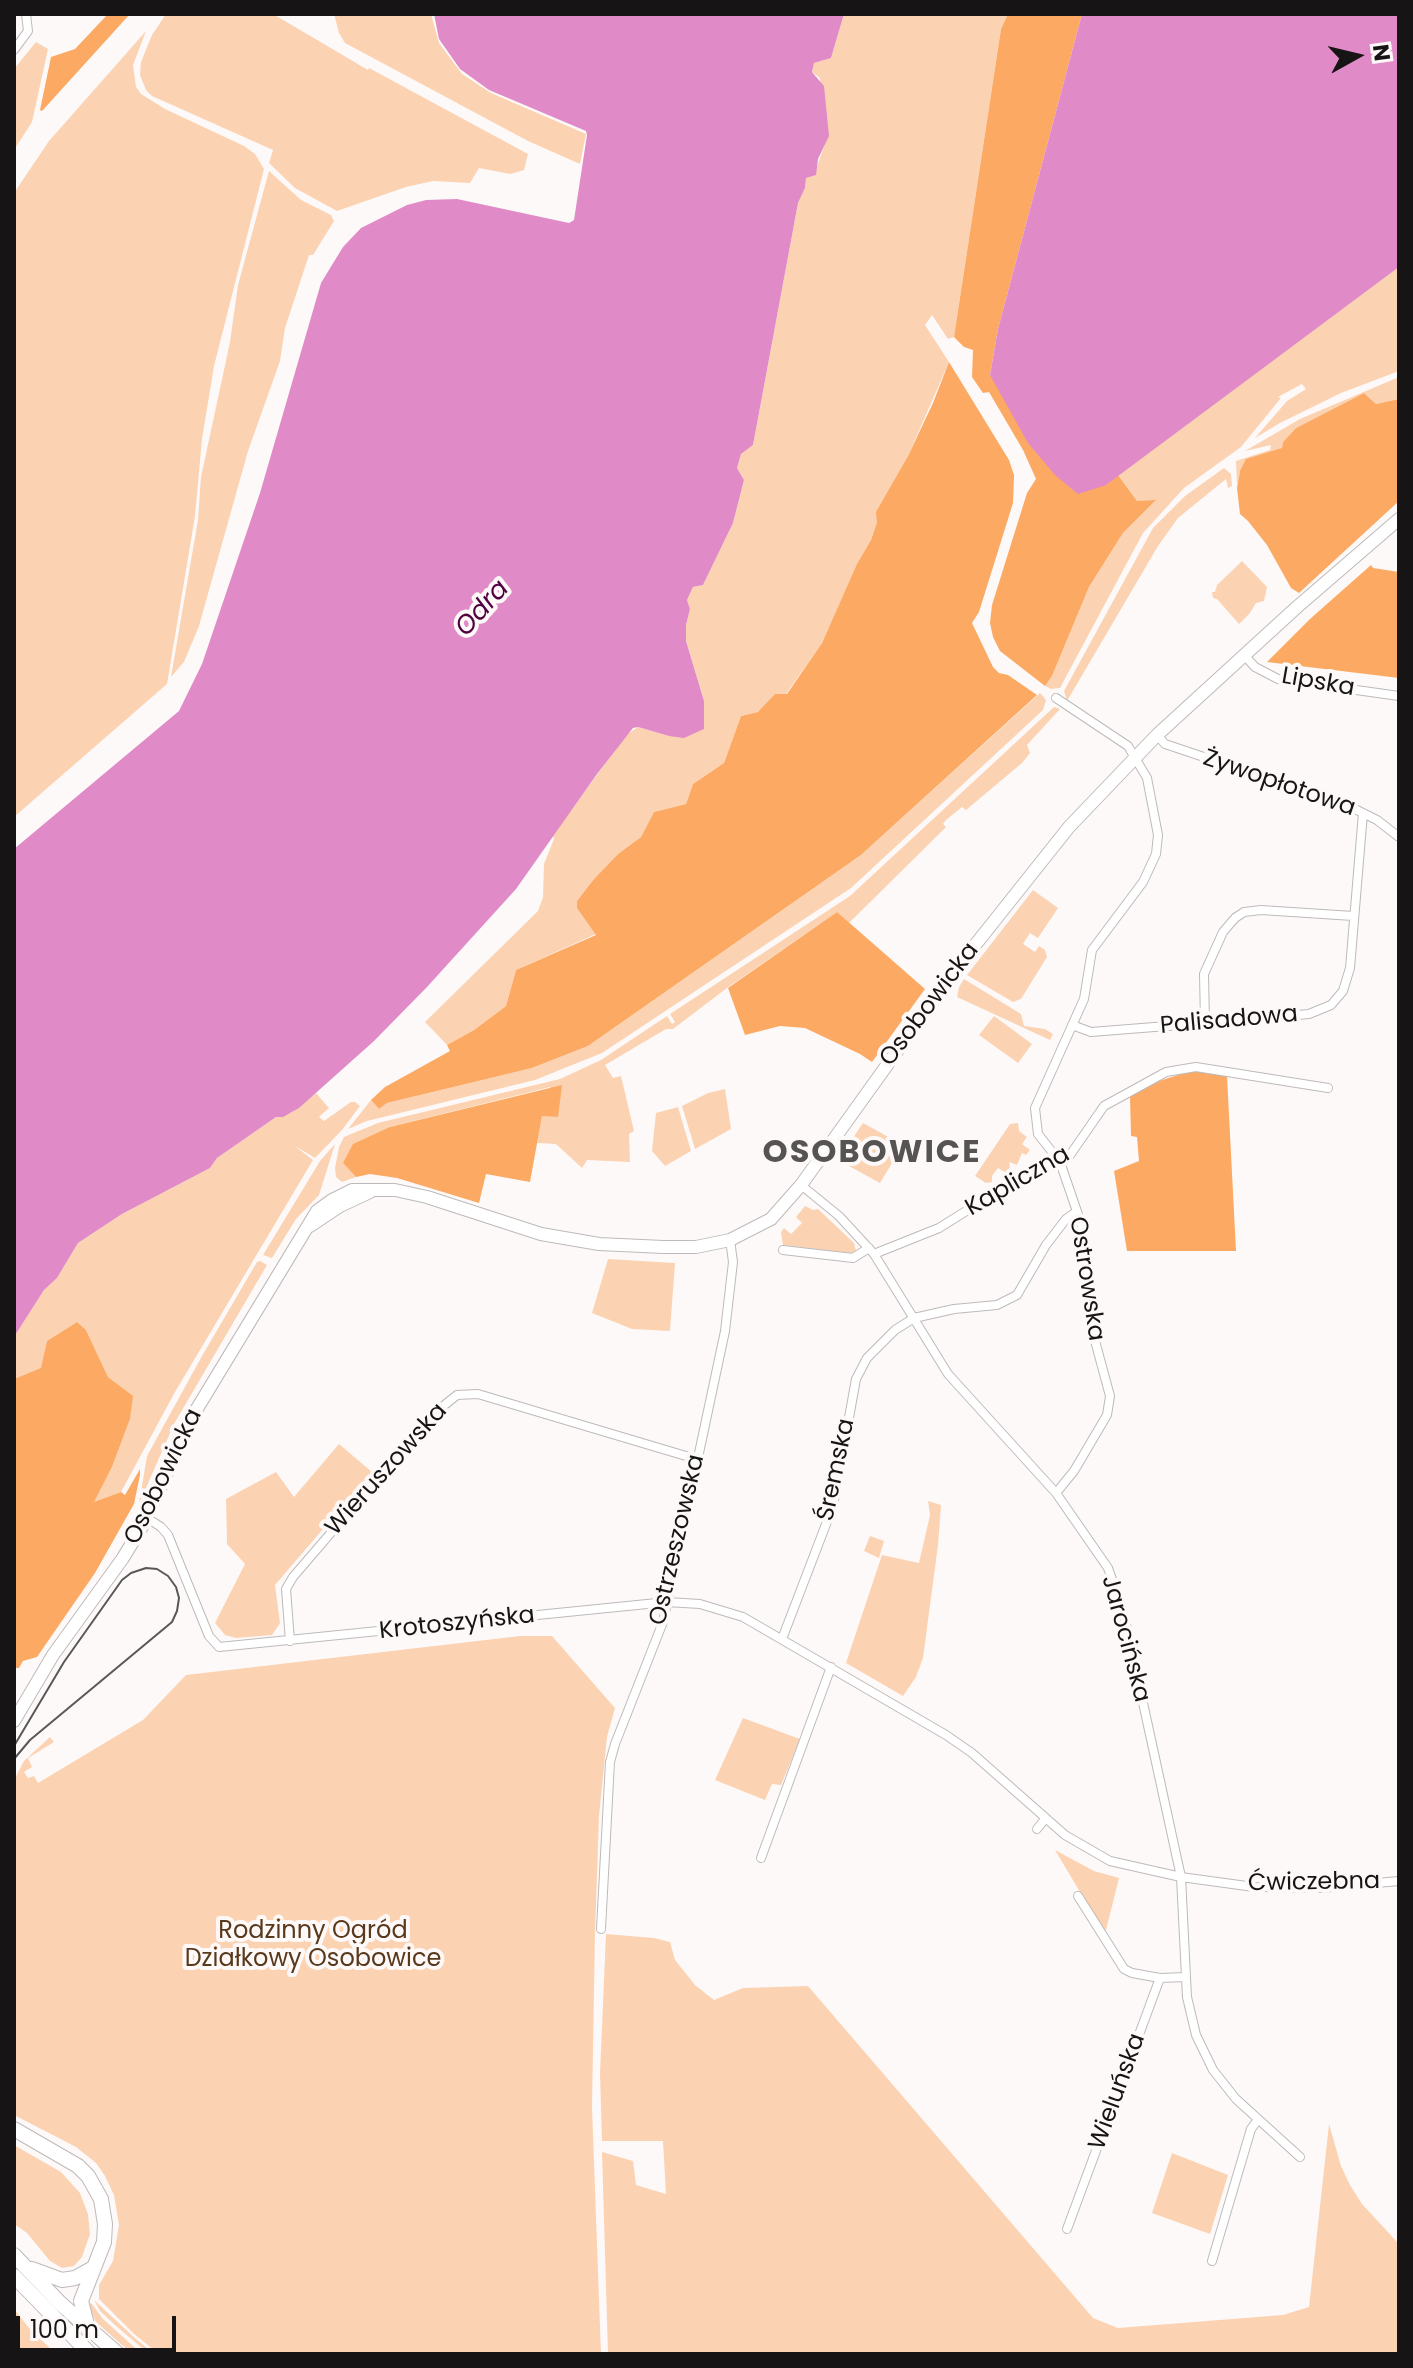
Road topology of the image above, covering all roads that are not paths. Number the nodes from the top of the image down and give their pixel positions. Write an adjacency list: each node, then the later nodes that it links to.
1 (26, 14): 2 (street)
2 (14, 50)
3 (1399, 519): 4 (street, Osobowicka)
4 (1244, 655): 5 (street, Lipska); 7 (street, Osobowicka)
5 (1399, 696)
6 (1056, 698): 8 (street)
7 (1157, 735): 8 (street, Osobowicka); 9 (street, Żywopłotowa)
8 (1136, 757): 13 (street, Ostrowska); 16 (street, Osobowicka)
9 (1363, 813): 10 (street, Żywopłotowa); 11 (street, Palisadowa)
10 (1399, 837)
11 (1353, 916): 12 (street, Palisadowa); 12 (street)
12 (1205, 1023): 13 (street, Palisadowa)
13 (1072, 1025): 15 (street, Ostrowska)
14 (1328, 1088): 15 (street, Kapliczna)
15 (1060, 1162): 17 (street, Ostrowska); 20 (street, Kapliczna)
16 (801, 1185): 18 (street, Osobowicka); 20 (street, Jarocińska)
17 (1076, 1212): 21 (street); 23 (street, Ostrowska)
18 (730, 1240): 22 (street, Ostrzeszowska); 24 (street, Osobowicka)
19 (783, 1250): 20 (street, Kapliczna)
20 (871, 1251): 21 (street, Jarocińska)
21 (914, 1318): 23 (street, Jarocińska); 26 (street, Śremska)
22 (696, 1459): 25 (street, Ostrzeszowska); 27 (street, Wieruszowska)
23 (1056, 1493): 33 (street, Jarocińska)
24 (147, 1518): 27 (street, Krotoszyńska); 29 (street, Osobowicka)
25 (667, 1602): 26 (street, Krotoszyńska); 27 (street, Krotoszyńska); 36 (street, Ostrzeszowska)
26 (782, 1639): 28 (street, Krotoszyńska)
27 (290, 1641)
28 (831, 1667): 30 (street, Krotoszyńska); 32 (street)
29 (14, 1721)
30 (1045, 1819): 31 (street); 33 (street, Krotoszyńska)
31 (1037, 1829)
32 (761, 1858)
33 (1181, 1877): 34 (street, Ćwiczebna); 37 (street, Jarocińska)
34 (1399, 1881)
35 (1078, 1896): 38 (street)
36 (601, 1929)
37 (1186, 1977): 38 (street); 39 (street, Jarocińska)
38 (1160, 1978): 42 (street, Wieluńska)
39 (1257, 2121): 41 (street, Jarocińska); 43 (street)
40 (14, 2129): 45 (main road)
41 (1300, 2157)
42 (1067, 2229)
43 (1212, 2261)
44 (17, 2266): 45 (main road); 46 (main road); 47 (main road)
45 (93, 2268): 46 (main road)
46 (88, 2329): 48 (main road)
47 (87, 2352)
48 (118, 2354)

